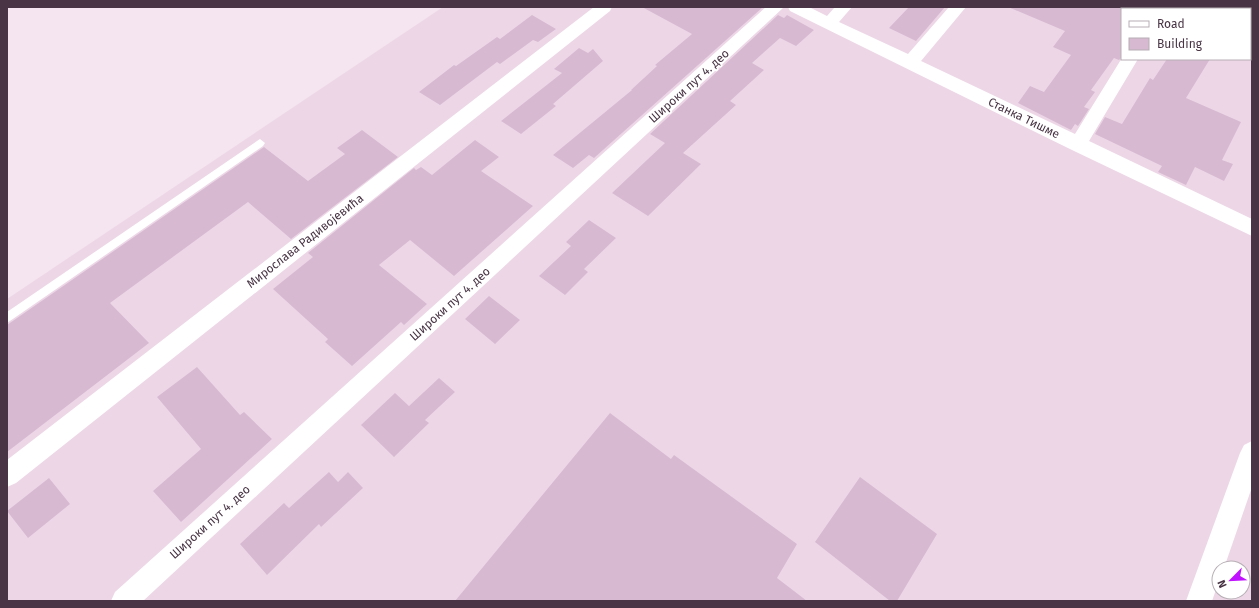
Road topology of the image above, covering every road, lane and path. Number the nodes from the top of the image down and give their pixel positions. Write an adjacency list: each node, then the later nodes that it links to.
1 (604, 7): 14 (street, Мирослава Радивојевића)
2 (776, 7): 15 (street, Широки пут 4. део)
3 (796, 7): 6 (street, Станка Тишме)
4 (844, 7): 6 (street)
5 (958, 7): 8 (street)
6 (829, 23): 8 (street, Станка Тишме)
7 (1129, 60): 10 (street)
8 (910, 62): 10 (street, Станка Тишме)
9 (260, 143): 12 (lane)
10 (1078, 145): 11 (street, Станка Тишме)
11 (1252, 228)
12 (7, 318)
13 (1252, 453): 16 (street)
14 (7, 475)
15 (124, 601)
16 (1199, 601)

